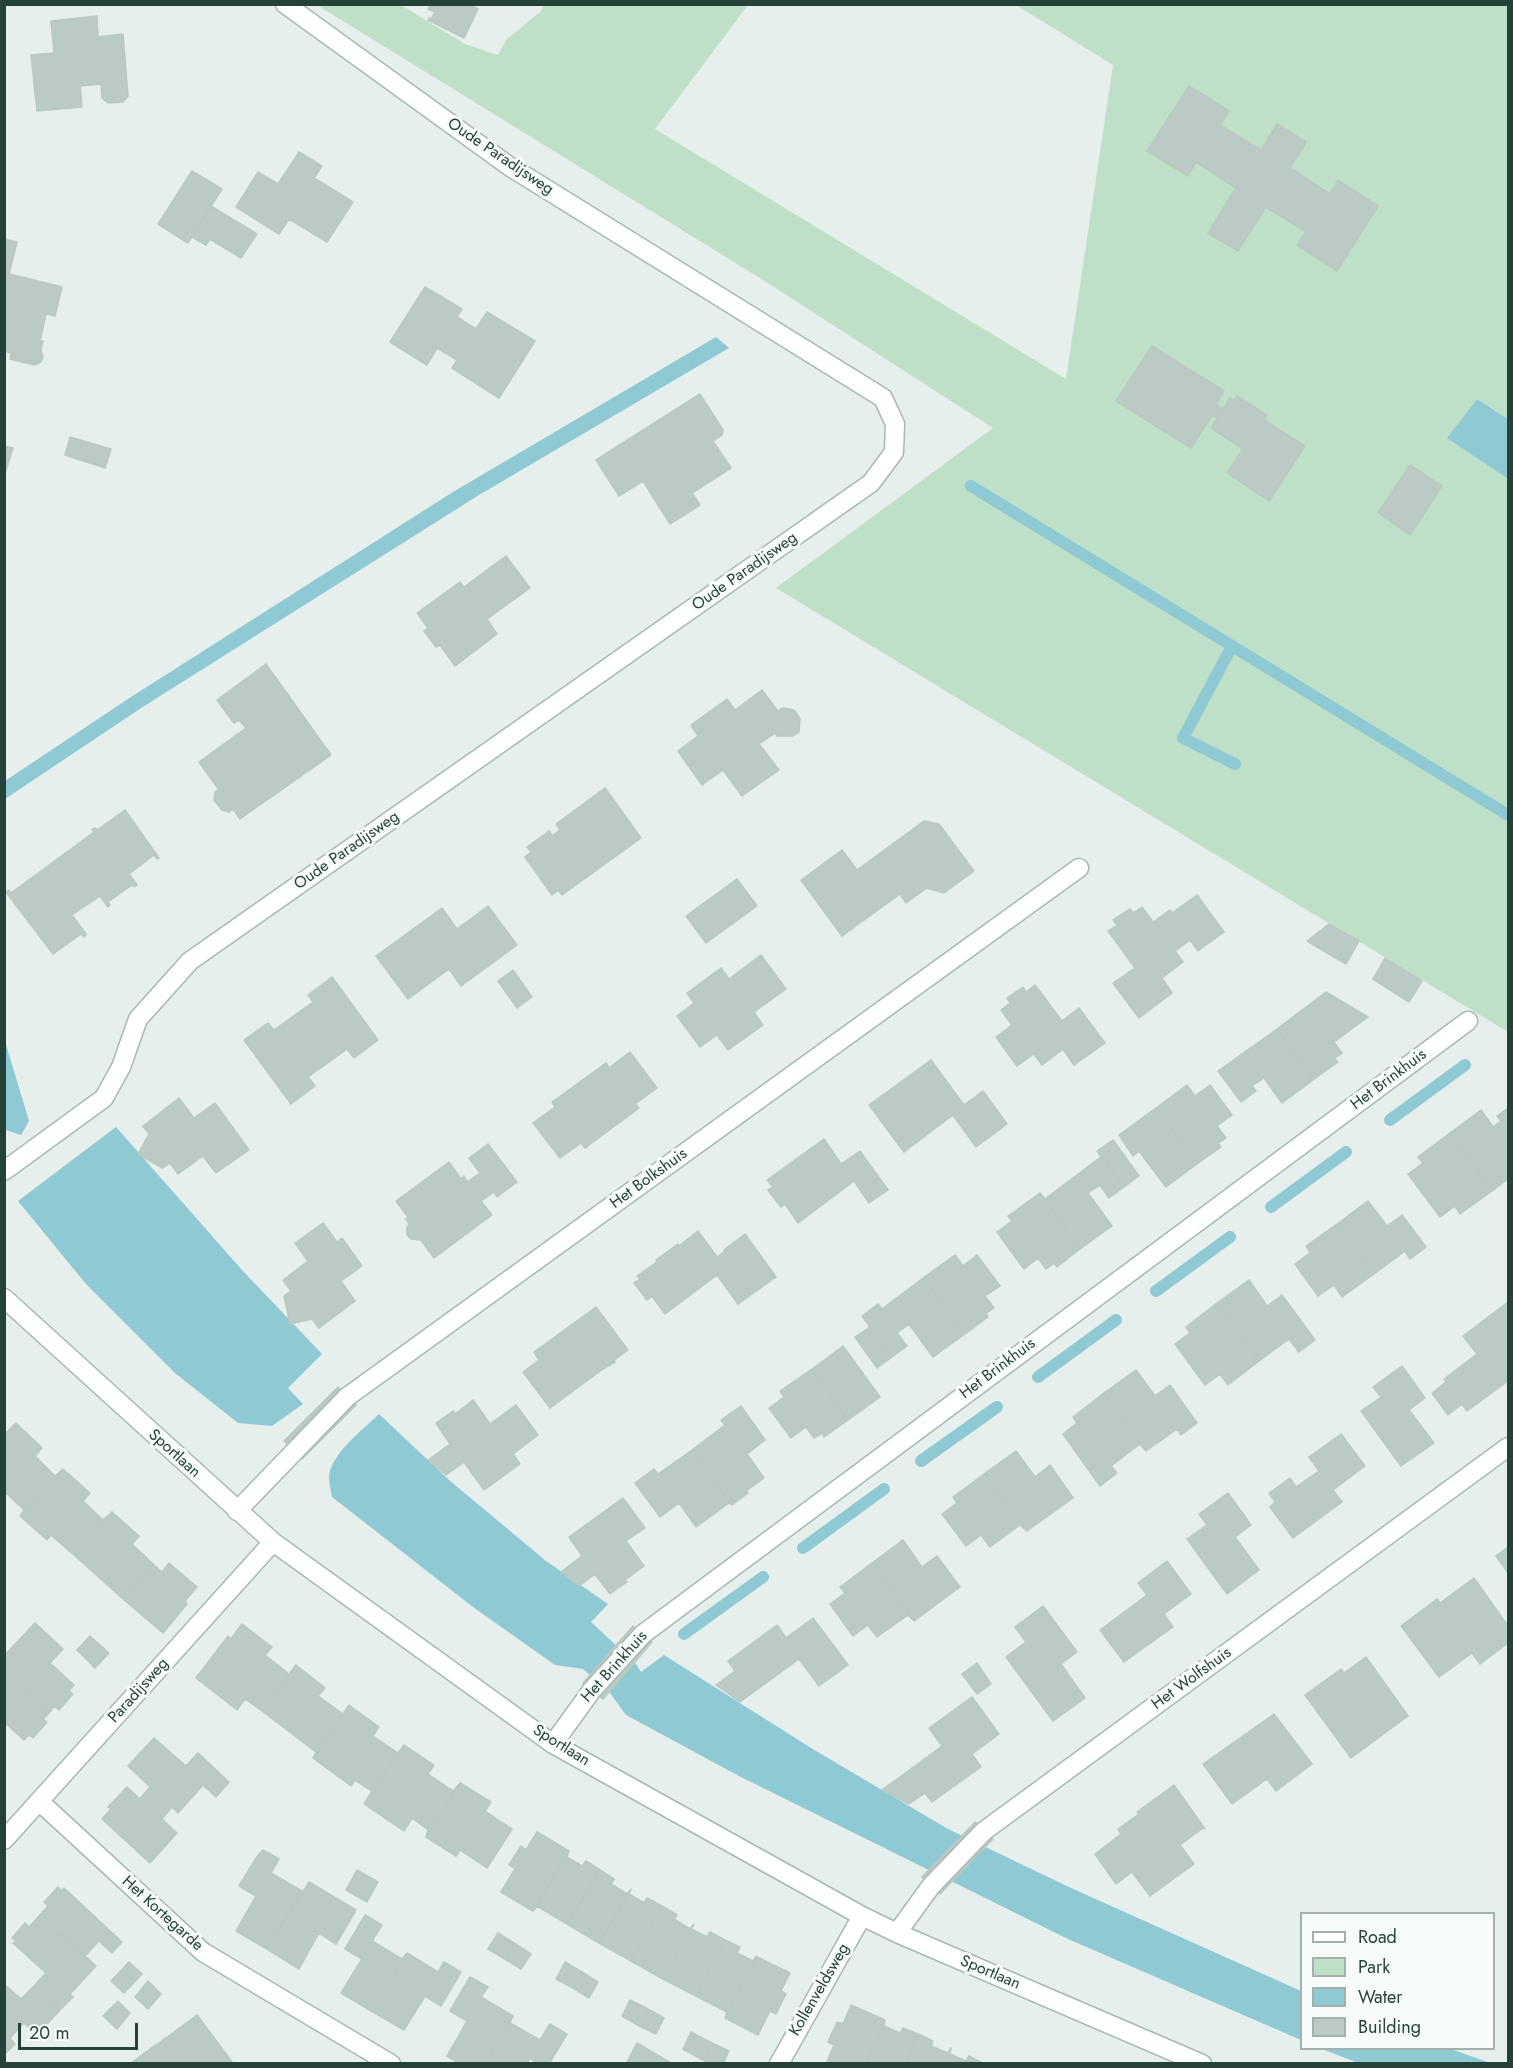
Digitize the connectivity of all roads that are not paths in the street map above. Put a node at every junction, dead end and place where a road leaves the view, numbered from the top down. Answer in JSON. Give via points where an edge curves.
{"nodes":[{"id":1,"x":285,"y":4,"type":"edge"},
{"id":2,"x":1080,"y":868,"type":"dead end"},
{"id":3,"x":1468,"y":1021,"type":"dead end"},
{"id":4,"x":4,"y":1171,"type":"edge"},
{"id":5,"x":4,"y":1298,"type":"edge"},
{"id":6,"x":1509,"y":1447,"type":"edge"},
{"id":7,"x":237,"y":1510,"type":"junction"},
{"id":8,"x":273,"y":1542,"type":"junction"},
{"id":9,"x":553,"y":1744,"type":"junction"},
{"id":10,"x":40,"y":1802,"type":"junction"},
{"id":11,"x":4,"y":1840,"type":"edge"},
{"id":12,"x":862,"y":1916,"type":"junction"},
{"id":13,"x":897,"y":1933,"type":"junction"},
{"id":14,"x":391,"y":2064,"type":"edge"},
{"id":15,"x":778,"y":2064,"type":"edge"},
{"id":16,"x":1202,"y":2064,"type":"edge"}],
"edges":[{"from":1,"to":4,"type":"street","name":"Oude Paradijsweg","via":[[509,166],[883,398],[895,424],[894,452],[871,483],[190,961],[138,1019],[121,1067],[104,1098]]},
{"from":2,"to":7,"type":"street","name":"Het Bolkshuis","via":[[348,1397]]},
{"from":3,"to":9,"type":"street","name":"Het Brinkhuis","via":[[643,1634],[592,1690]]},
{"from":5,"to":7,"type":"street","name":"Sportlaan"},
{"from":6,"to":13,"type":"street","name":"Het Wolfshuis","via":[[984,1831],[931,1886]]},
{"from":7,"to":8,"type":"street","name":"Sportlaan"},
{"from":8,"to":9,"type":"street","name":"Sportlaan"},
{"from":8,"to":10,"type":"street","name":"Paradijsweg"},
{"from":9,"to":12,"type":"street","name":"Sportlaan"},
{"from":10,"to":11,"type":"street","name":"Paradijsweg"},
{"from":10,"to":14,"type":"street","name":"Het Kortegarde","via":[[203,1952]]},
{"from":12,"to":13,"type":"street","name":"Sportlaan"},
{"from":12,"to":15,"type":"street","name":"Kollenveldsweg"},
{"from":13,"to":16,"type":"street","name":"Sportlaan"}]}
